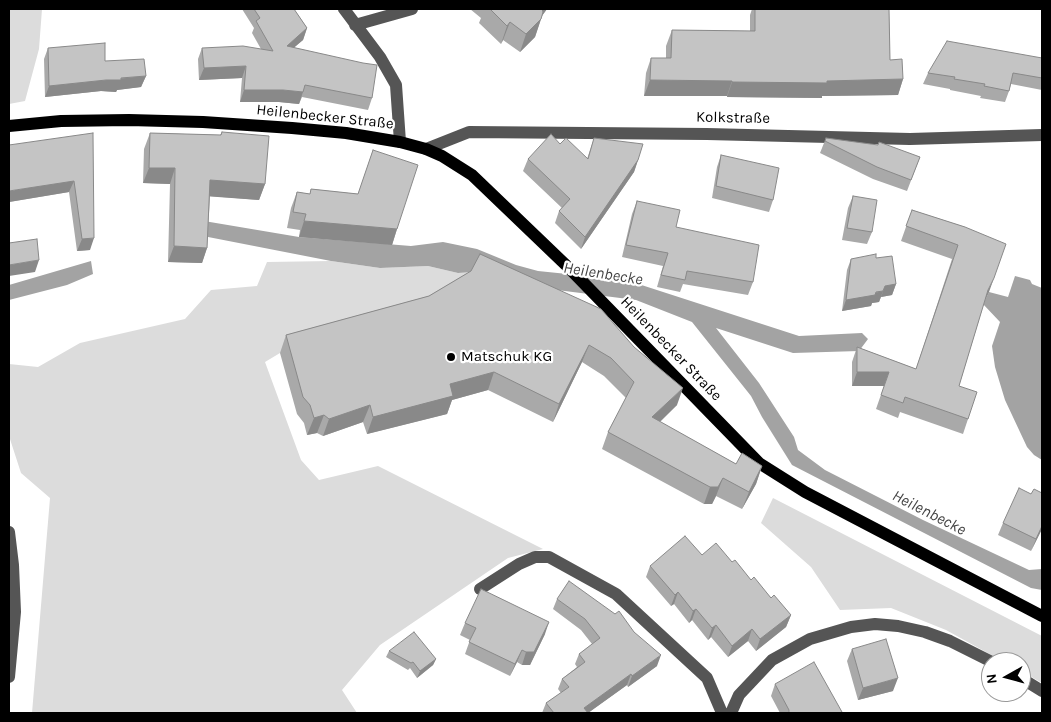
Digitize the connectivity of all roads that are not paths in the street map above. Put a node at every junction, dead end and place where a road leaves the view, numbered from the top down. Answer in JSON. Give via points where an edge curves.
{"nodes":[{"id":1,"x":344,"y":9,"type":"edge"},
{"id":2,"x":412,"y":9,"type":"edge"},
{"id":3,"x":356,"y":25,"type":"junction"},
{"id":4,"x":9,"y":126,"type":"edge"},
{"id":5,"x":1042,"y":135,"type":"edge"},
{"id":6,"x":400,"y":142,"type":"junction"},
{"id":7,"x":426,"y":149,"type":"junction"},
{"id":8,"x":9,"y":532,"type":"edge"},
{"id":9,"x":480,"y":588,"type":"edge"},
{"id":10,"x":1042,"y":616,"type":"edge"},
{"id":11,"x":981,"y":656,"type":"edge"},
{"id":12,"x":9,"y":677,"type":"edge"},
{"id":13,"x":1031,"y":684,"type":"edge"},
{"id":14,"x":1042,"y":691,"type":"edge"},
{"id":15,"x":722,"y":713,"type":"edge"},
{"id":16,"x":731,"y":713,"type":"edge"}],
"edges":[{"from":1,"to":3,"type":"street"},
{"from":2,"to":3,"type":"street"},
{"from":3,"to":6,"type":"street","via":[[380,56],[396,85]]},
{"from":4,"to":6,"type":"main road","name":"Heilenbecker Straße","via":[[61,121],[203,122],[292,128]]},
{"from":5,"to":7,"type":"street","name":"Kolkstraße","via":[[910,139],[469,132]]},
{"from":6,"to":7,"type":"main road","name":"Heilenbecker Straße"},
{"from":7,"to":10,"type":"main road","name":"Heilenbecker Straße","via":[[472,175],[570,269],[759,463],[805,492]]},
{"from":8,"to":12,"type":"street","via":[[15,612]]},
{"from":9,"to":15,"type":"street","via":[[519,564],[535,557],[549,557],[616,594],[707,678]]},
{"from":11,"to":16,"type":"street","via":[[925,632],[875,624],[850,627],[810,638],[772,660],[739,695]]},
{"from":13,"to":14,"type":"street"}]}
